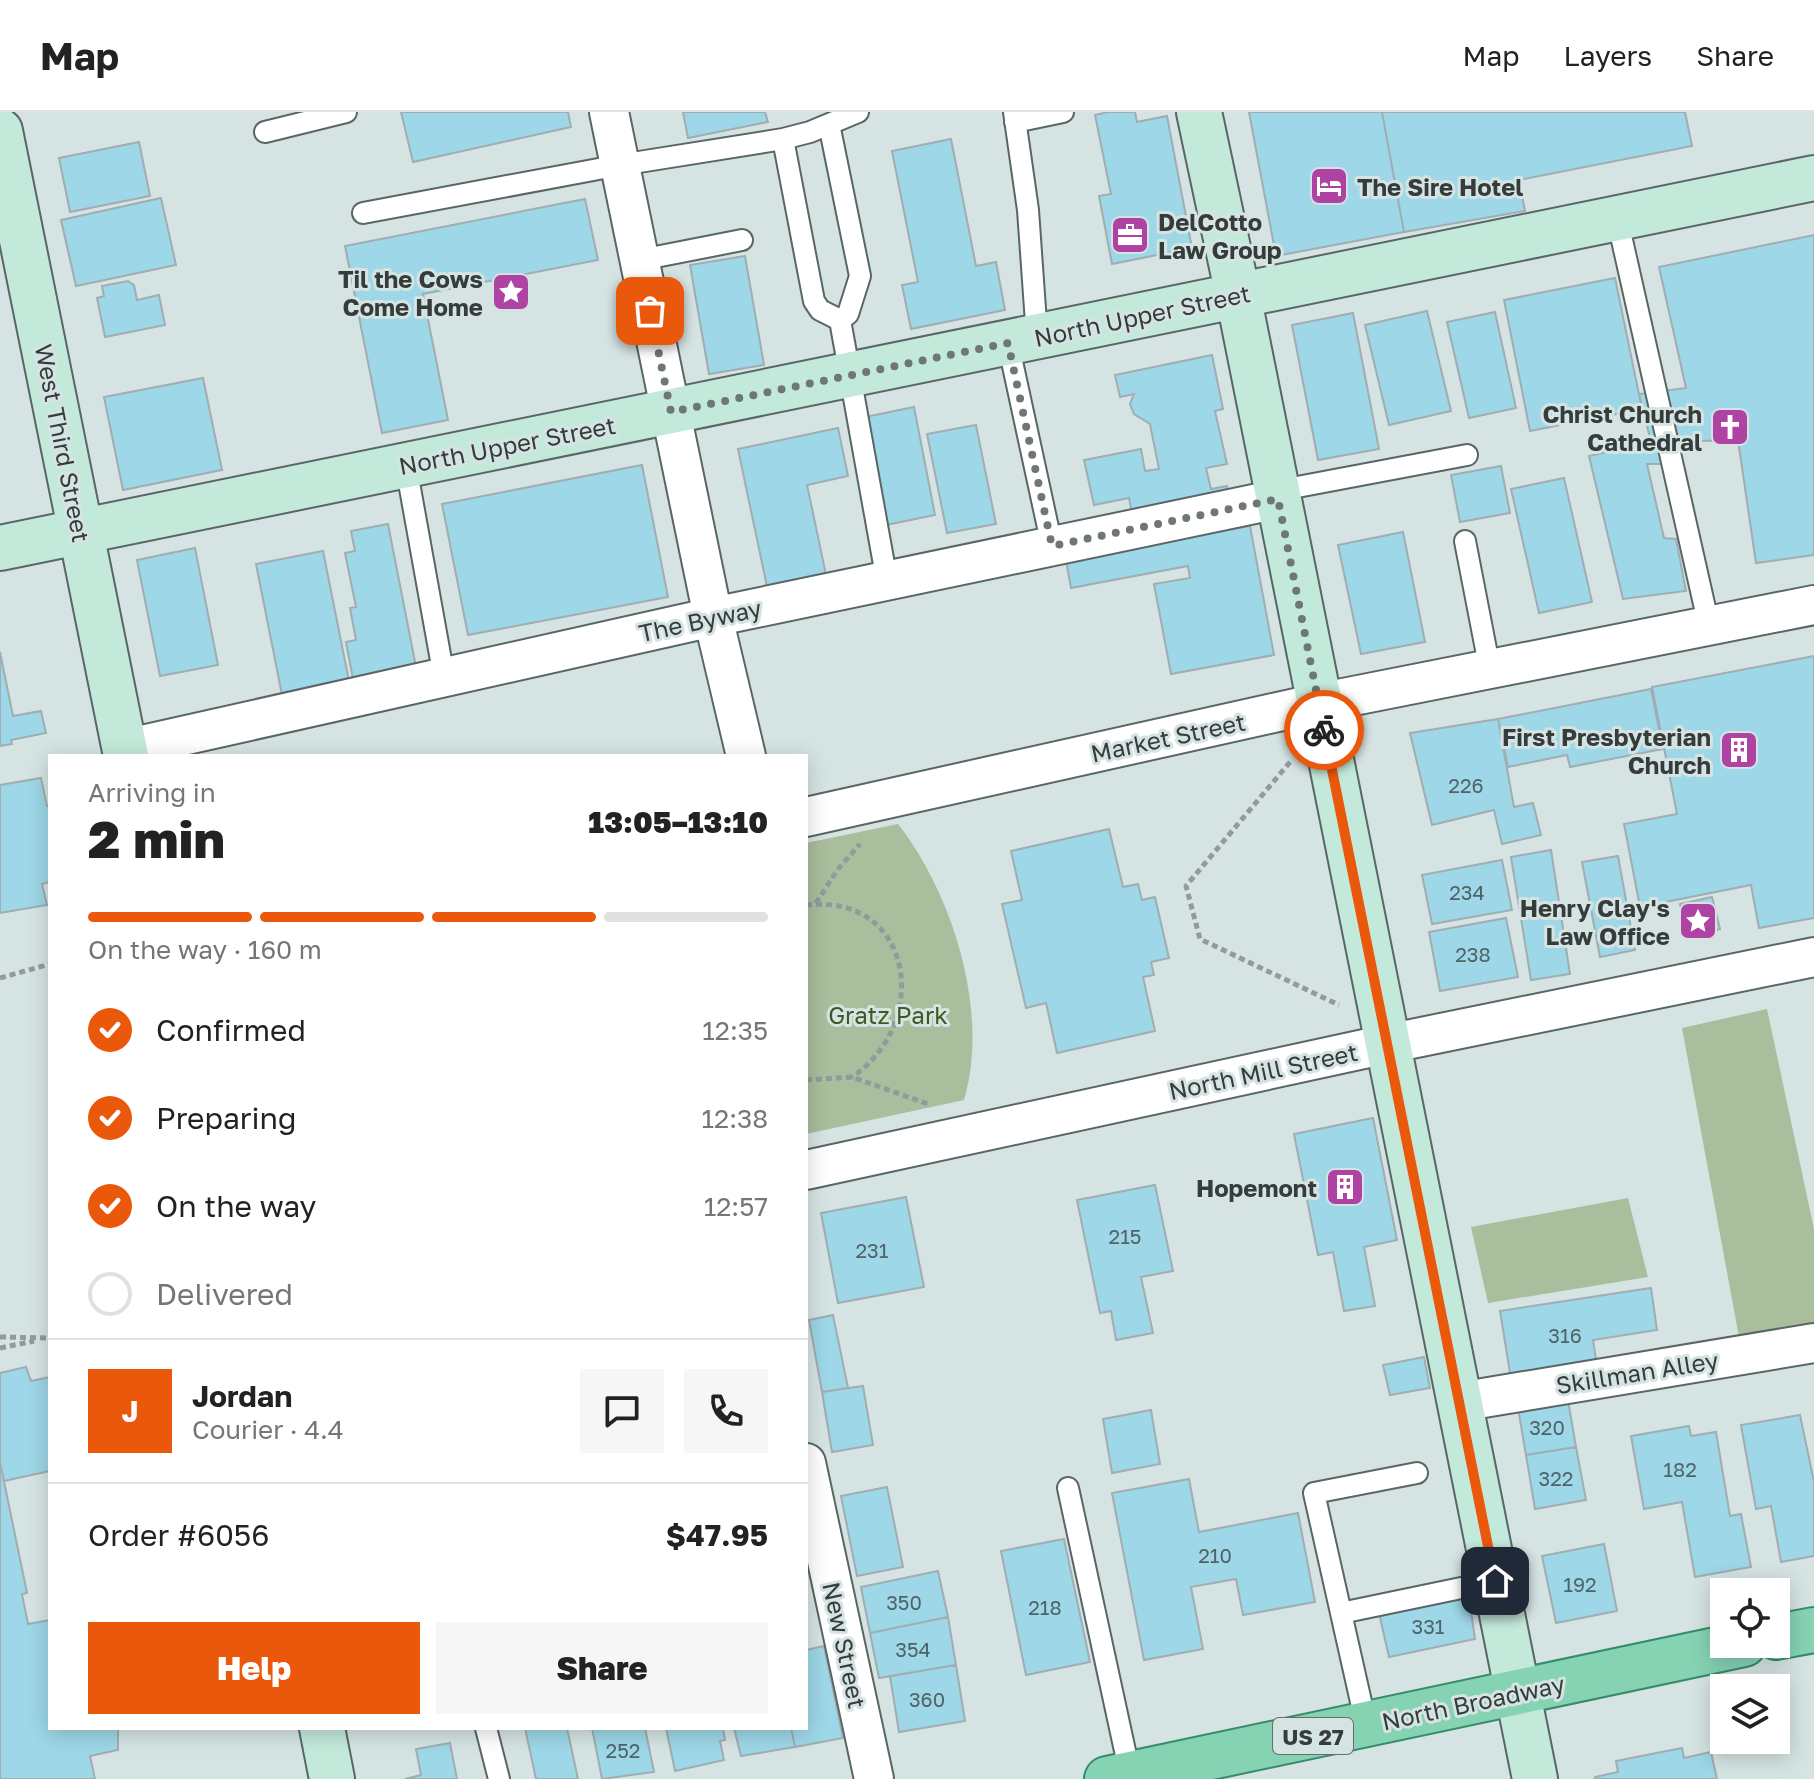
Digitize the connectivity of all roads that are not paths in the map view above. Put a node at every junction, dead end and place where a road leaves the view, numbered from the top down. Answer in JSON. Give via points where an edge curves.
{"nodes":[{"id":1,"x":346,"y":112,"type":"edge"},
{"id":2,"x":609,"y":112,"type":"edge"},
{"id":3,"x":858,"y":112,"type":"edge"},
{"id":4,"x":1063,"y":112,"type":"edge"},
{"id":5,"x":1199,"y":112,"type":"edge"},
{"id":6,"x":1014,"y":117,"type":"edge"},
{"id":7,"x":829,"y":124,"type":"junction"},
{"id":8,"x":0,"y":131,"type":"edge"},
{"id":9,"x":265,"y":132,"type":"dead end"},
{"id":10,"x":783,"y":139,"type":"junction"},
{"id":11,"x":620,"y":165,"type":"junction"},
{"id":12,"x":1814,"y":178,"type":"edge"},
{"id":13,"x":363,"y":213,"type":"dead end"},
{"id":14,"x":1617,"y":218,"type":"junction"},
{"id":15,"x":742,"y":240,"type":"dead end"},
{"id":16,"x":640,"y":260,"type":"junction"},
{"id":17,"x":1238,"y":295,"type":"junction"},
{"id":18,"x":840,"y":320,"type":"junction"},
{"id":19,"x":1022,"y":340,"type":"junction"},
{"id":20,"x":850,"y":375,"type":"junction"},
{"id":21,"x":671,"y":412,"type":"junction"},
{"id":22,"x":1467,"y":455,"type":"dead end"},
{"id":23,"x":406,"y":466,"type":"junction"},
{"id":24,"x":1277,"y":495,"type":"junction"},
{"id":25,"x":81,"y":532,"type":"junction"},
{"id":26,"x":1465,"y":541,"type":"dead end"},
{"id":27,"x":1052,"y":546,"type":"junction"},
{"id":28,"x":0,"y":548,"type":"edge"},
{"id":29,"x":887,"y":581,"type":"junction"},
{"id":30,"x":1814,"y":605,"type":"edge"},
{"id":31,"x":713,"y":617,"type":"junction"},
{"id":32,"x":1709,"y":626,"type":"junction"},
{"id":33,"x":1490,"y":670,"type":"junction"},
{"id":34,"x":444,"y":677,"type":"junction"},
{"id":35,"x":1318,"y":703,"type":"junction"},
{"id":36,"x":125,"y":752,"type":"edge"},
{"id":37,"x":746,"y":754,"type":"edge"},
{"id":38,"x":808,"y":817,"type":"edge"},
{"id":39,"x":1814,"y":957,"type":"edge"},
{"id":40,"x":1387,"y":1044,"type":"junction"},
{"id":41,"x":808,"y":1170,"type":"edge"},
{"id":42,"x":1814,"y":1343,"type":"edge"},
{"id":43,"x":1459,"y":1402,"type":"junction"},
{"id":44,"x":1417,"y":1473,"type":"dead end"},
{"id":45,"x":808,"y":1482,"type":"edge"},
{"id":46,"x":1068,"y":1488,"type":"dead end"},
{"id":47,"x":1495,"y":1581,"type":"junction"},
{"id":48,"x":1341,"y":1613,"type":"junction"},
{"id":49,"x":1814,"y":1630,"type":"edge"},
{"id":50,"x":1790,"y":1634,"type":"edge"},
{"id":51,"x":1710,"y":1651,"type":"edge"},
{"id":52,"x":1518,"y":1693,"type":"junction"},
{"id":53,"x":1366,"y":1724,"type":"junction"},
{"id":54,"x":322,"y":1730,"type":"edge"},
{"id":55,"x":487,"y":1730,"type":"edge"},
{"id":56,"x":1118,"y":1777,"type":"edge"},
{"id":57,"x":332,"y":1779,"type":"edge"},
{"id":58,"x":499,"y":1779,"type":"edge"},
{"id":59,"x":874,"y":1779,"type":"edge"},
{"id":60,"x":1535,"y":1779,"type":"edge"}],
"edges":[{"from":1,"to":9,"type":"lane"},
{"from":2,"to":11,"type":"street"},
{"from":3,"to":7,"type":"lane"},
{"from":4,"to":6,"type":"lane"},
{"from":5,"to":17,"type":"main road"},
{"from":6,"to":19,"type":"lane","via":[[1028,210]]},
{"from":7,"to":10,"type":"lane"},
{"from":7,"to":18,"type":"lane","via":[[860,276],[848,314]]},
{"from":8,"to":25,"type":"main road","name":"West Third Street"},
{"from":10,"to":11,"type":"lane"},
{"from":10,"to":18,"type":"lane","via":[[814,301]]},
{"from":11,"to":13,"type":"lane"},
{"from":11,"to":16,"type":"street"},
{"from":12,"to":14,"type":"main road","name":"North Upper Street"},
{"from":14,"to":17,"type":"main road","name":"North Upper Street"},
{"from":14,"to":32,"type":"lane"},
{"from":15,"to":16,"type":"lane"},
{"from":16,"to":21,"type":"street"},
{"from":17,"to":19,"type":"main road","name":"North Upper Street"},
{"from":17,"to":24,"type":"main road"},
{"from":18,"to":20,"type":"lane"},
{"from":19,"to":20,"type":"main road","name":"North Upper Street"},
{"from":19,"to":27,"type":"lane"},
{"from":20,"to":21,"type":"main road","name":"North Upper Street"},
{"from":20,"to":29,"type":"lane"},
{"from":21,"to":23,"type":"main road","name":"North Upper Street"},
{"from":21,"to":31,"type":"street"},
{"from":22,"to":24,"type":"lane"},
{"from":23,"to":25,"type":"main road","name":"North Upper Street"},
{"from":23,"to":34,"type":"lane"},
{"from":24,"to":27,"type":"street","name":"The Byway"},
{"from":24,"to":35,"type":"main road"},
{"from":25,"to":28,"type":"main road","name":"North Upper Street"},
{"from":25,"to":36,"type":"main road","name":"West Third Street"},
{"from":26,"to":33,"type":"lane"},
{"from":27,"to":29,"type":"street","name":"The Byway"},
{"from":29,"to":31,"type":"street","name":"The Byway"},
{"from":30,"to":32,"type":"street","name":"Market Street"},
{"from":31,"to":34,"type":"street","name":"The Byway"},
{"from":31,"to":37,"type":"street"},
{"from":32,"to":33,"type":"street","name":"Market Street"},
{"from":33,"to":35,"type":"street","name":"Market Street"},
{"from":34,"to":36,"type":"street","name":"The Byway"},
{"from":35,"to":38,"type":"street","name":"Market Street"},
{"from":35,"to":40,"type":"main road"},
{"from":39,"to":40,"type":"street","name":"North Mill Street"},
{"from":40,"to":41,"type":"street","name":"North Mill Street"},
{"from":40,"to":43,"type":"main road"},
{"from":42,"to":43,"type":"street","name":"Skillman Alley"},
{"from":43,"to":47,"type":"main road"},
{"from":44,"to":48,"type":"lane","via":[[1314,1493]]},
{"from":45,"to":59,"type":"street","name":"New Street"},
{"from":46,"to":56,"type":"lane"},
{"from":47,"to":48,"type":"lane"},
{"from":47,"to":52,"type":"main road"},
{"from":48,"to":53,"type":"lane"},
{"from":49,"to":50,"type":"main road"},
{"from":51,"to":52,"type":"main road","name":"North Broadway","number":"US 27"},
{"from":52,"to":53,"type":"main road","name":"North Broadway","number":"US 27"},
{"from":52,"to":60,"type":"main road"},
{"from":53,"to":56,"type":"main road","name":"North Broadway","number":"US 27"},
{"from":54,"to":57,"type":"main road"},
{"from":55,"to":58,"type":"lane"}]}
